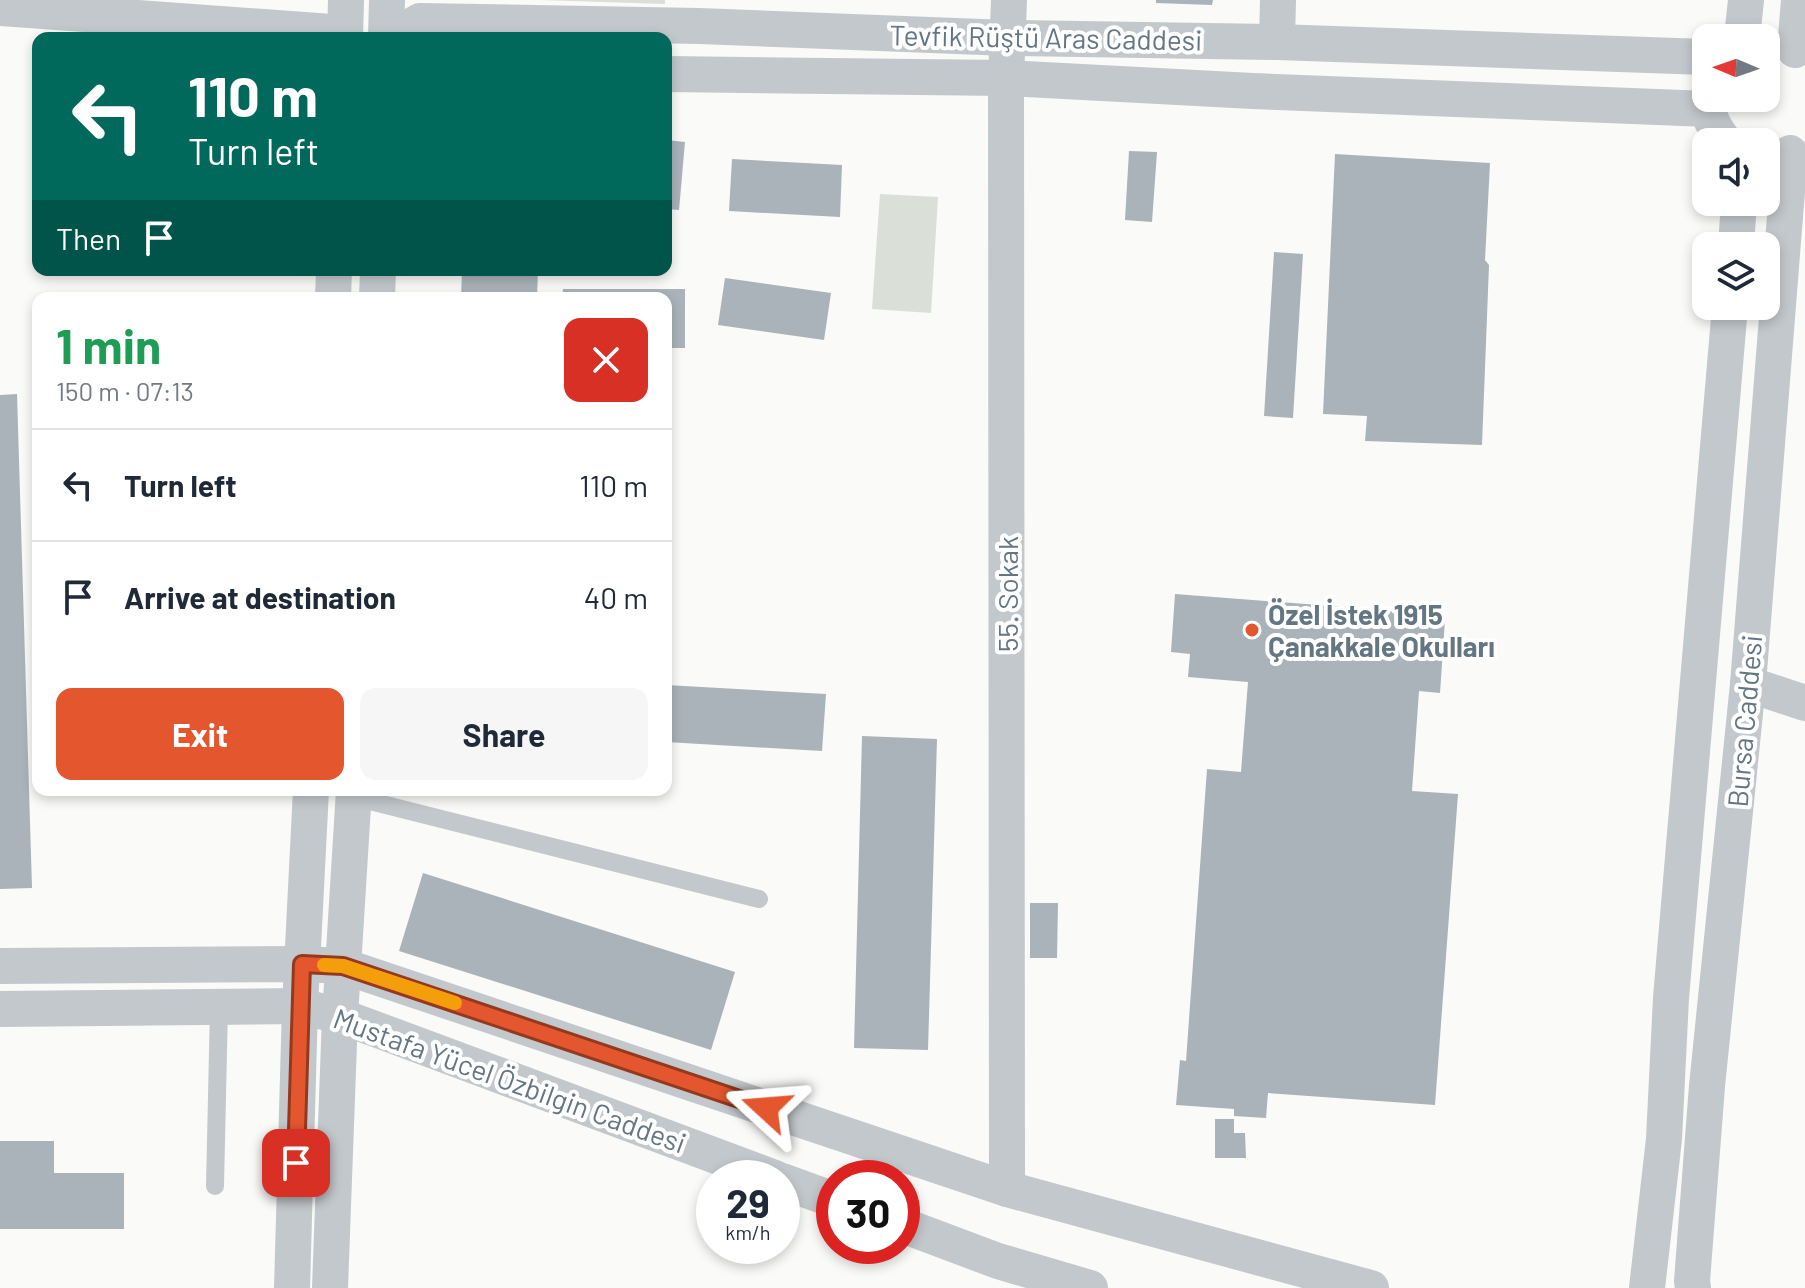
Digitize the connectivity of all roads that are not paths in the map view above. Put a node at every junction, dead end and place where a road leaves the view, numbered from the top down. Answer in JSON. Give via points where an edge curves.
{"nodes":[{"id":1,"x":387,"y":0,"type":"edge"},
{"id":2,"x":1009,"y":0,"type":"edge"},
{"id":3,"x":1278,"y":0,"type":"edge"},
{"id":4,"x":1746,"y":0,"type":"edge"},
{"id":5,"x":1799,"y":0,"type":"edge"},
{"id":6,"x":0,"y":8,"type":"edge"},
{"id":7,"x":699,"y":13,"type":"edge"},
{"id":8,"x":345,"y":24,"type":"edge"},
{"id":9,"x":1743,"y":24,"type":"edge"},
{"id":10,"x":388,"y":32,"type":"edge"},
{"id":11,"x":399,"y":32,"type":"edge"},
{"id":12,"x":1008,"y":38,"type":"junction"},
{"id":13,"x":1277,"y":42,"type":"junction"},
{"id":14,"x":1789,"y":50,"type":"edge"},
{"id":15,"x":1692,"y":57,"type":"edge"},
{"id":16,"x":672,"y":74,"type":"edge"},
{"id":17,"x":1006,"y":78,"type":"junction"},
{"id":18,"x":1692,"y":104,"type":"edge"},
{"id":19,"x":1787,"y":152,"type":"edge"},
{"id":20,"x":1729,"y":320,"type":"edge"},
{"id":21,"x":1748,"y":684,"type":"junction"},
{"id":22,"x":1805,"y":703,"type":"edge"},
{"id":23,"x":311,"y":796,"type":"edge"},
{"id":24,"x":354,"y":796,"type":"edge"},
{"id":25,"x":362,"y":796,"type":"edge"},
{"id":26,"x":759,"y":899,"type":"dead end"},
{"id":27,"x":302,"y":964,"type":"junction"},
{"id":28,"x":0,"y":966,"type":"edge"},
{"id":29,"x":343,"y":966,"type":"junction"},
{"id":30,"x":300,"y":1006,"type":"junction"},
{"id":31,"x":219,"y":1007,"type":"junction"},
{"id":32,"x":0,"y":1009,"type":"edge"},
{"id":33,"x":340,"y":1016,"type":"junction"},
{"id":34,"x":727,"y":1160,"type":"edge"},
{"id":35,"x":215,"y":1186,"type":"dead end"},
{"id":36,"x":1007,"y":1189,"type":"junction"},
{"id":37,"x":920,"y":1234,"type":"edge"},
{"id":38,"x":998,"y":1275,"type":"edge"},
{"id":39,"x":292,"y":1288,"type":"edge"},
{"id":40,"x":330,"y":1288,"type":"edge"},
{"id":41,"x":1090,"y":1288,"type":"edge"},
{"id":42,"x":1371,"y":1288,"type":"edge"},
{"id":43,"x":1647,"y":1288,"type":"edge"},
{"id":44,"x":1693,"y":1288,"type":"edge"}],
"edges":[{"from":1,"to":10,"type":"street"},
{"from":2,"to":12,"type":"street","name":"55. Sokak"},
{"from":3,"to":13,"type":"street"},
{"from":4,"to":9,"type":"street"},
{"from":5,"to":14,"type":"street"},
{"from":6,"to":8,"type":"street"},
{"from":7,"to":11,"type":"street","name":"Tevfik Rüştü Aras Caddesi","via":[[420,21]]},
{"from":7,"to":12,"type":"street","name":"Tevfik Rüştü Aras Caddesi"},
{"from":12,"to":13,"type":"street","name":"Tevfik Rüştü Aras Caddesi"},
{"from":12,"to":17,"type":"street","name":"55. Sokak"},
{"from":13,"to":15,"type":"street","name":"Tevfik Rüştü Aras Caddesi"},
{"from":16,"to":17,"type":"street","name":"Tevfik Rüştü Aras Caddesi"},
{"from":17,"to":18,"type":"street","name":"Tevfik Rüştü Aras Caddesi"},
{"from":17,"to":36,"type":"street","name":"55. Sokak"},
{"from":19,"to":21,"type":"street","name":"Bursa Caddesi"},
{"from":20,"to":43,"type":"street","name":"Bursa Caddesi","via":[[1671,998],[1664,1139]]},
{"from":21,"to":22,"type":"street"},
{"from":21,"to":44,"type":"street","name":"Bursa Caddesi","via":[[1707,1086]]},
{"from":23,"to":27,"type":"street"},
{"from":24,"to":29,"type":"street"},
{"from":25,"to":26,"type":"lane"},
{"from":27,"to":28,"type":"street","name":"Mustafa Yücel Özbilgin Caddesi"},
{"from":27,"to":29,"type":"street","name":"Mustafa Yücel Özbilgin Caddesi"},
{"from":27,"to":30,"type":"street"},
{"from":29,"to":33,"type":"street"},
{"from":29,"to":36,"type":"street","name":"Mustafa Yücel Özbilgin Caddesi"},
{"from":30,"to":31,"type":"street","name":"Mustafa Yücel Özbilgin Caddesi"},
{"from":30,"to":33,"type":"street","name":"Mustafa Yücel Özbilgin Caddesi"},
{"from":30,"to":39,"type":"street"},
{"from":31,"to":32,"type":"street","name":"Mustafa Yücel Özbilgin Caddesi"},
{"from":31,"to":35,"type":"lane"},
{"from":33,"to":34,"type":"street","name":"Mustafa Yücel Özbilgin Caddesi"},
{"from":33,"to":40,"type":"street"},
{"from":36,"to":42,"type":"street","name":"Mustafa Yücel Özbilgin Caddesi"},
{"from":37,"to":38,"type":"street"},
{"from":38,"to":41,"type":"street"}]}
